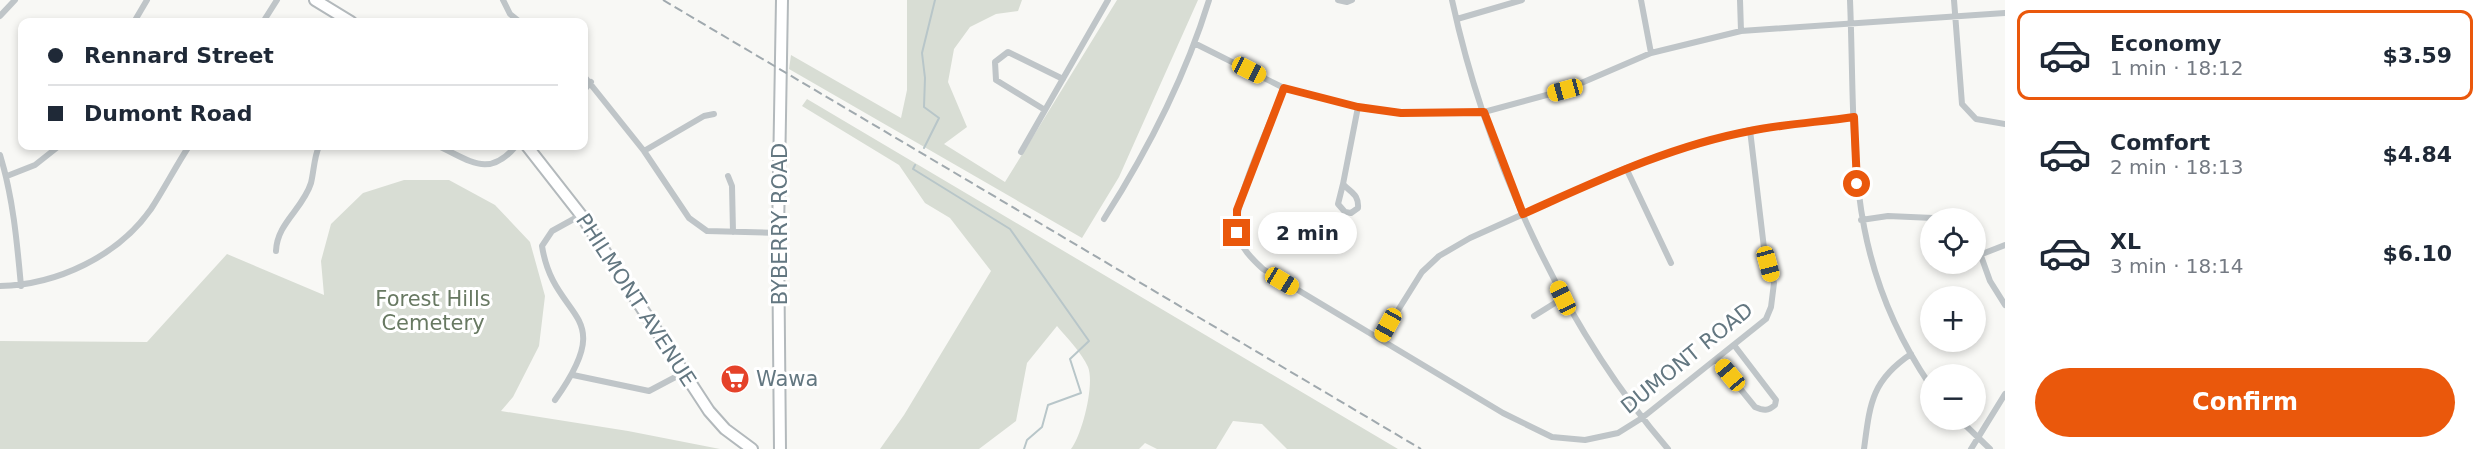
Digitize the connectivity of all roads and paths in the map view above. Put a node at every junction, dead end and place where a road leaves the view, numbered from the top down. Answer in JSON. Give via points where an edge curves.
{"nodes":[{"id":1,"x":15,"y":0,"type":"edge"},
{"id":2,"x":147,"y":0,"type":"edge"},
{"id":3,"x":277,"y":0,"type":"edge"},
{"id":4,"x":315,"y":0,"type":"edge"},
{"id":5,"x":503,"y":0,"type":"edge"},
{"id":6,"x":782,"y":0,"type":"edge"},
{"id":7,"x":1108,"y":0,"type":"edge"},
{"id":8,"x":1209,"y":0,"type":"edge"},
{"id":9,"x":1338,"y":0,"type":"edge"},
{"id":10,"x":1352,"y":0,"type":"edge"},
{"id":11,"x":1452,"y":0,"type":"edge"},
{"id":12,"x":1522,"y":0,"type":"edge"},
{"id":13,"x":1641,"y":0,"type":"edge"},
{"id":14,"x":1740,"y":0,"type":"edge"},
{"id":15,"x":1850,"y":0,"type":"edge"},
{"id":16,"x":1954,"y":0,"type":"edge"},
{"id":17,"x":2005,"y":13,"type":"edge"},
{"id":18,"x":0,"y":16,"type":"edge"},
{"id":19,"x":1954,"y":16,"type":"junction"},
{"id":20,"x":136,"y":18,"type":"edge"},
{"id":21,"x":266,"y":18,"type":"edge"},
{"id":22,"x":344,"y":18,"type":"edge"},
{"id":23,"x":515,"y":18,"type":"edge"},
{"id":24,"x":1456,"y":19,"type":"junction"},
{"id":25,"x":1851,"y":25,"type":"junction"},
{"id":26,"x":1741,"y":31,"type":"junction"},
{"id":27,"x":1196,"y":44,"type":"junction"},
{"id":28,"x":1651,"y":53,"type":"junction"},
{"id":29,"x":588,"y":79,"type":"edge"},
{"id":30,"x":1063,"y":79,"type":"junction"},
{"id":31,"x":591,"y":82,"type":"junction"},
{"id":32,"x":588,"y":85,"type":"edge"},
{"id":33,"x":1284,"y":88,"type":"junction"},
{"id":34,"x":1358,"y":107,"type":"junction"},
{"id":35,"x":1045,"y":110,"type":"junction"},
{"id":36,"x":1484,"y":112,"type":"junction"},
{"id":37,"x":714,"y":114,"type":"dead end"},
{"id":38,"x":1854,"y":117,"type":"junction"},
{"id":39,"x":2005,"y":124,"type":"edge"},
{"id":40,"x":1750,"y":130,"type":"junction"},
{"id":41,"x":54,"y":150,"type":"edge"},
{"id":42,"x":187,"y":150,"type":"edge"},
{"id":43,"x":317,"y":150,"type":"edge"},
{"id":44,"x":447,"y":150,"type":"edge"},
{"id":45,"x":511,"y":150,"type":"edge"},
{"id":46,"x":530,"y":150,"type":"edge"},
{"id":47,"x":644,"y":151,"type":"junction"},
{"id":48,"x":1021,"y":152,"type":"dead end"},
{"id":49,"x":0,"y":155,"type":"edge"},
{"id":50,"x":1626,"y":168,"type":"junction"},
{"id":51,"x":7,"y":176,"type":"junction"},
{"id":52,"x":728,"y":176,"type":"dead end"},
{"id":53,"x":1343,"y":184,"type":"junction"},
{"id":54,"x":1523,"y":214,"type":"junction"},
{"id":55,"x":581,"y":215,"type":"junction"},
{"id":56,"x":1920,"y":217,"type":"edge"},
{"id":57,"x":1104,"y":219,"type":"dead end"},
{"id":58,"x":1861,"y":220,"type":"junction"},
{"id":59,"x":733,"y":232,"type":"junction"},
{"id":60,"x":778,"y":233,"type":"junction"},
{"id":61,"x":2005,"y":245,"type":"edge"},
{"id":62,"x":276,"y":251,"type":"dead end"},
{"id":63,"x":1986,"y":252,"type":"edge"},
{"id":64,"x":1671,"y":263,"type":"dead end"},
{"id":65,"x":1986,"y":268,"type":"edge"},
{"id":66,"x":0,"y":286,"type":"edge"},
{"id":67,"x":21,"y":286,"type":"junction"},
{"id":68,"x":1563,"y":298,"type":"junction"},
{"id":69,"x":2005,"y":305,"type":"edge"},
{"id":70,"x":1534,"y":316,"type":"dead end"},
{"id":71,"x":1380,"y":339,"type":"junction"},
{"id":72,"x":1734,"y":345,"type":"junction"},
{"id":73,"x":1911,"y":354,"type":"junction"},
{"id":74,"x":1716,"y":359,"type":"junction"},
{"id":75,"x":1920,"y":369,"type":"edge"},
{"id":76,"x":683,"y":373,"type":"junction"},
{"id":77,"x":573,"y":375,"type":"junction"},
{"id":78,"x":2005,"y":394,"type":"edge"},
{"id":79,"x":555,"y":400,"type":"dead end"},
{"id":80,"x":1642,"y":418,"type":"junction"},
{"id":81,"x":1969,"y":430,"type":"edge"},
{"id":82,"x":1976,"y":437,"type":"junction"},
{"id":83,"x":752,"y":449,"type":"edge"},
{"id":84,"x":780,"y":449,"type":"edge"},
{"id":85,"x":1668,"y":449,"type":"edge"},
{"id":86,"x":1864,"y":449,"type":"edge"},
{"id":87,"x":1971,"y":449,"type":"edge"},
{"id":88,"x":1990,"y":449,"type":"edge"}],
"edges":[{"from":1,"to":18,"type":"street"},
{"from":2,"to":20,"type":"street"},
{"from":3,"to":21,"type":"street"},
{"from":4,"to":22,"type":"main road"},
{"from":5,"to":23,"type":"street"},
{"from":6,"to":60,"type":"main road","name":"BYBERRY ROAD"},
{"from":7,"to":30,"type":"street"},
{"from":8,"to":27,"type":"street"},
{"from":9,"to":10,"type":"street"},
{"from":11,"to":24,"type":"street"},
{"from":12,"to":24,"type":"street"},
{"from":13,"to":28,"type":"street"},
{"from":14,"to":26,"type":"street"},
{"from":15,"to":25,"type":"street"},
{"from":16,"to":19,"type":"street"},
{"from":17,"to":19,"type":"street"},
{"from":19,"to":25,"type":"street"},
{"from":19,"to":39,"type":"street","via":[[1962,104],[1976,119]]},
{"from":24,"to":36,"type":"street"},
{"from":25,"to":26,"type":"street"},
{"from":25,"to":38,"type":"street"},
{"from":26,"to":28,"type":"street"},
{"from":27,"to":33,"type":"street"},
{"from":27,"to":57,"type":"street","via":[[1140,162]]},
{"from":28,"to":36,"type":"street","via":[[1565,90]]},
{"from":29,"to":31,"type":"street"},
{"from":30,"to":35,"type":"street"},
{"from":30,"to":35,"type":"street","via":[[1008,52],[995,62],[996,80]]},
{"from":31,"to":32,"type":"street"},
{"from":31,"to":47,"type":"street"},
{"from":33,"to":34,"type":"street"},
{"from":33,"to":71,"type":"street","name":"DUMONT ROAD","via":[[1237,210],[1237,233],[1248,255],[1263,269]]},
{"from":34,"to":36,"type":"street","via":[[1401,113]]},
{"from":34,"to":53,"type":"street"},
{"from":35,"to":48,"type":"street"},
{"from":36,"to":54,"type":"street"},
{"from":37,"to":47,"type":"street"},
{"from":38,"to":40,"type":"street"},
{"from":38,"to":58,"type":"street"},
{"from":40,"to":50,"type":"street"},
{"from":40,"to":72,"type":"street","name":"DUMONT ROAD","via":[[1764,248],[1773,281],[1766,319]]},
{"from":41,"to":51,"type":"street","via":[[35,165]]},
{"from":42,"to":67,"type":"street","via":[[150,210],[117,243],[86,264]]},
{"from":43,"to":62,"type":"street","via":[[311,183],[279,232]]},
{"from":44,"to":45,"type":"street","via":[[484,166],[494,164]]},
{"from":46,"to":55,"type":"main road","name":"PHILMONT AVENUE"},
{"from":47,"to":59,"type":"street","via":[[689,218],[707,231]]},
{"from":49,"to":51,"type":"street"},
{"from":50,"to":54,"type":"street"},
{"from":50,"to":64,"type":"street"},
{"from":51,"to":67,"type":"street"},
{"from":52,"to":59,"type":"street","via":[[732,186]]},
{"from":53,"to":53,"type":"street","via":[[1338,204],[1351,213],[1359,208],[1359,202]]},
{"from":54,"to":68,"type":"street"},
{"from":54,"to":71,"type":"street","via":[[1439,256],[1422,272]]},
{"from":55,"to":76,"type":"main road","name":"PHILMONT AVENUE"},
{"from":55,"to":77,"type":"street","via":[[552,231],[542,246],[545,262],[585,331]]},
{"from":56,"to":58,"type":"street"},
{"from":58,"to":73,"type":"street","via":[[1883,300]]},
{"from":59,"to":60,"type":"street"},
{"from":60,"to":84,"type":"main road","name":"BYBERRY ROAD"},
{"from":61,"to":63,"type":"street"},
{"from":65,"to":69,"type":"street"},
{"from":66,"to":67,"type":"street"},
{"from":68,"to":70,"type":"street"},
{"from":68,"to":80,"type":"street","via":[[1607,372]]},
{"from":71,"to":80,"type":"street","name":"DUMONT ROAD","via":[[1503,413],[1552,437],[1585,440],[1606,436]]},
{"from":72,"to":74,"type":"street","name":"DUMONT ROAD"},
{"from":72,"to":74,"type":"street","via":[[1776,400],[1770,410],[1755,406]]},
{"from":73,"to":75,"type":"street"},
{"from":73,"to":86,"type":"street","via":[[1877,385]]},
{"from":74,"to":80,"type":"street","name":"DUMONT ROAD"},
{"from":76,"to":77,"type":"street","via":[[649,391]]},
{"from":76,"to":83,"type":"main road","name":"PHILMONT AVENUE","via":[[716,420]]},
{"from":77,"to":79,"type":"street"},
{"from":78,"to":82,"type":"street"},
{"from":80,"to":85,"type":"street"},
{"from":81,"to":82,"type":"street"},
{"from":82,"to":87,"type":"street"},
{"from":82,"to":88,"type":"street"}]}
